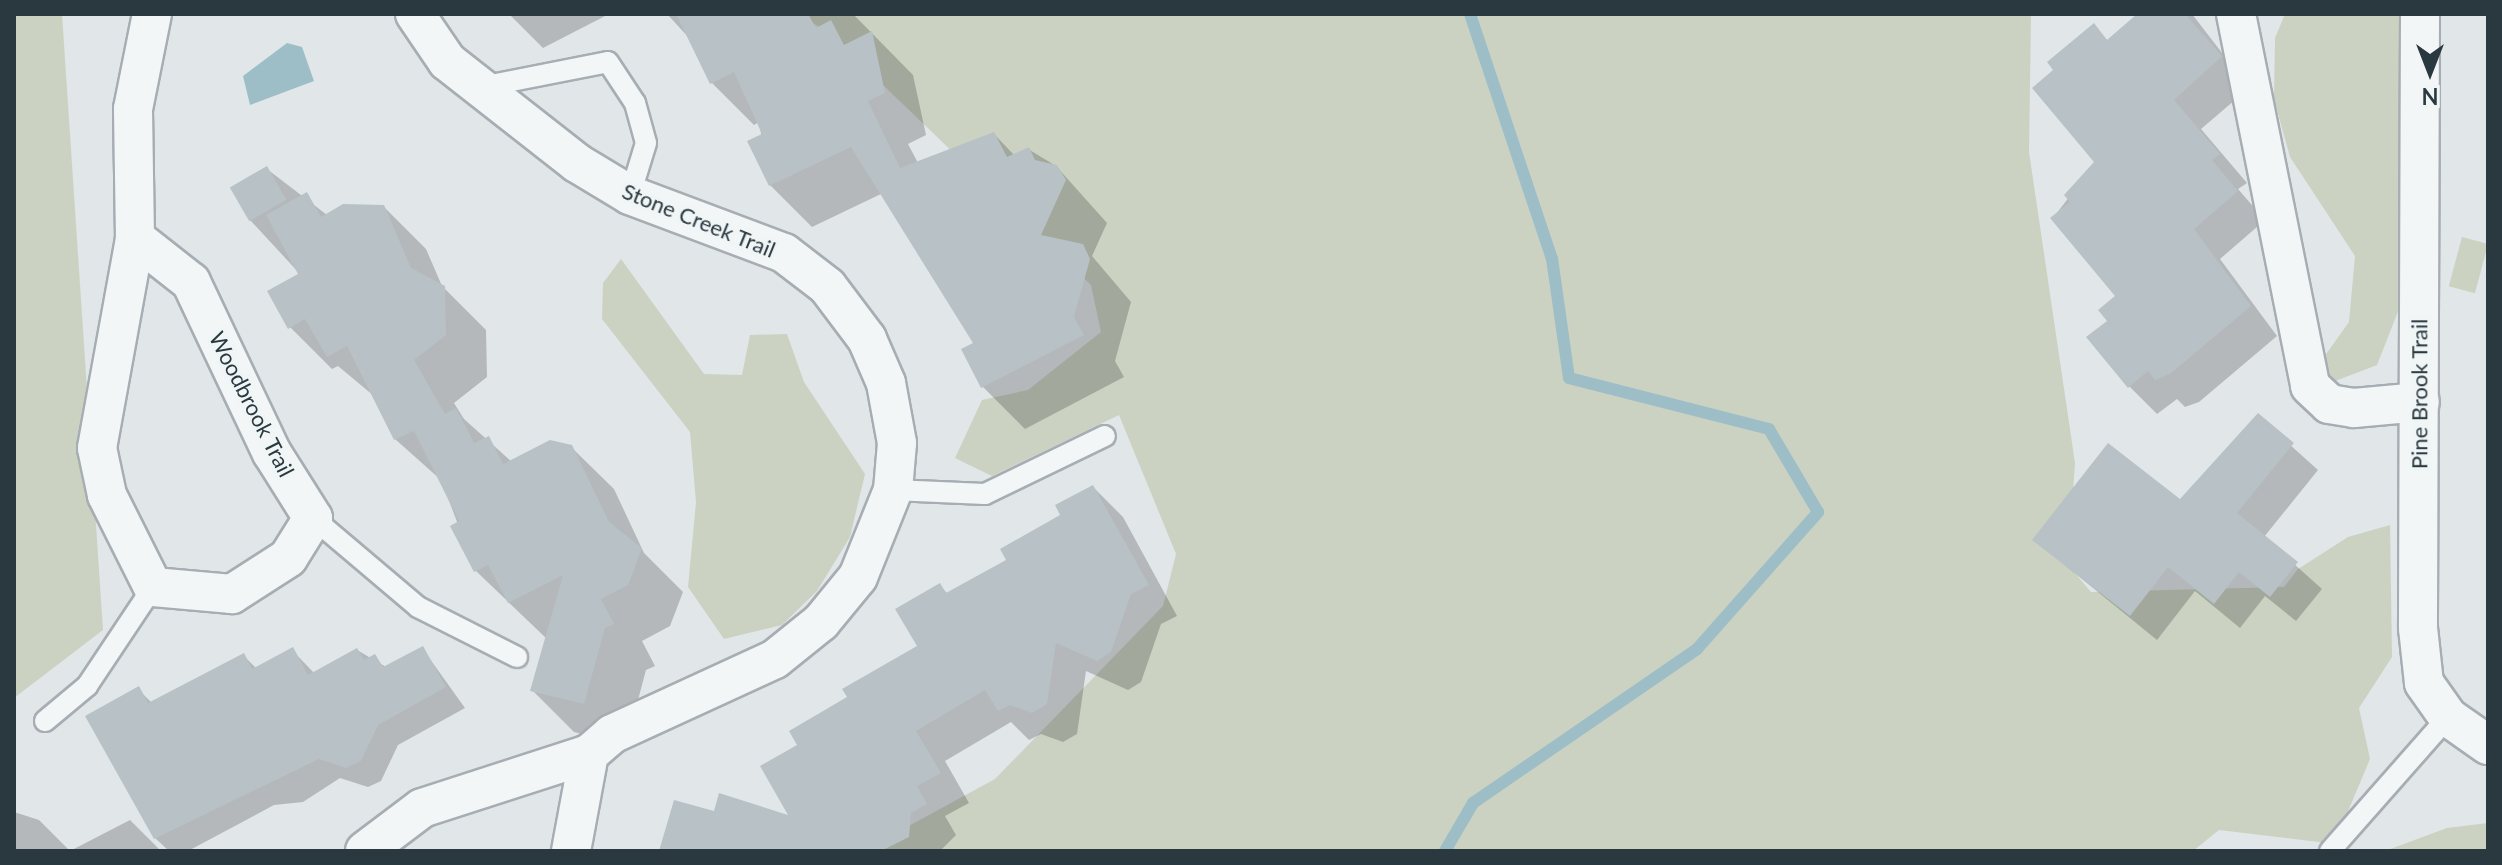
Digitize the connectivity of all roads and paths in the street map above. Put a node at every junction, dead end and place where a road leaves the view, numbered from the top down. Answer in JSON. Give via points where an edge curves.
{"nodes":[{"id":1,"x":152,"y":14,"type":"edge"},
{"id":2,"x":415,"y":14,"type":"edge"},
{"id":3,"x":2236,"y":14,"type":"edge"},
{"id":4,"x":2420,"y":14,"type":"edge"},
{"id":5,"x":481,"y":87,"type":"junction"},
{"id":6,"x":630,"y":195,"type":"junction"},
{"id":7,"x":135,"y":238,"type":"junction"},
{"id":8,"x":2420,"y":402,"type":"junction"},
{"id":9,"x":1105,"y":436,"type":"dead end"},
{"id":10,"x":893,"y":490,"type":"junction"},
{"id":11,"x":313,"y":518,"type":"junction"},
{"id":12,"x":153,"y":587,"type":"junction"},
{"id":13,"x":517,"y":657,"type":"dead end"},
{"id":14,"x":2448,"y":717,"type":"junction"},
{"id":15,"x":45,"y":721,"type":"dead end"},
{"id":16,"x":2488,"y":745,"type":"edge"},
{"id":17,"x":589,"y":754,"type":"junction"},
{"id":18,"x":365,"y":851,"type":"edge"},
{"id":19,"x":571,"y":851,"type":"edge"},
{"id":20,"x":2330,"y":851,"type":"edge"}],
"edges":[{"from":1,"to":7,"type":"street","via":[[133,109]]},
{"from":2,"to":5,"type":"street","name":"Stone Creek Trail","via":[[447,61]]},
{"from":3,"to":8,"type":"street","via":[[2310,386],[2329,404],[2354,408]]},
{"from":4,"to":8,"type":"street","name":"Pine Brook Trail"},
{"from":5,"to":6,"type":"street","name":"Stone Creek Trail"},
{"from":5,"to":6,"type":"lane","via":[[608,62],[635,103],[646,143]]},
{"from":6,"to":10,"type":"street","name":"Stone Creek Trail","via":[[784,253],[827,286],[863,332],[886,383],[897,443]]},
{"from":7,"to":11,"type":"street","name":"Woodbrook Trail","via":[[191,282],[272,453]]},
{"from":7,"to":12,"type":"street","via":[[97,448],[107,495]]},
{"from":8,"to":14,"type":"street","name":"Pine Brook Trail","via":[[2418,628],[2424,683]]},
{"from":9,"to":10,"type":"lane","via":[[985,494]]},
{"from":10,"to":17,"type":"street","name":"Stone Creek Trail","via":[[858,577],[821,622],[775,659],[612,734]]},
{"from":11,"to":12,"type":"street","via":[[288,558],[232,594]]},
{"from":11,"to":13,"type":"lane","via":[[418,607]]},
{"from":12,"to":15,"type":"lane","via":[[87,686]]},
{"from":14,"to":16,"type":"street","name":"Pine Brook Trail"},
{"from":14,"to":20,"type":"lane"},
{"from":17,"to":18,"type":"street","name":"Stone Creek Trail","via":[[422,808]]},
{"from":17,"to":19,"type":"street"}]}
